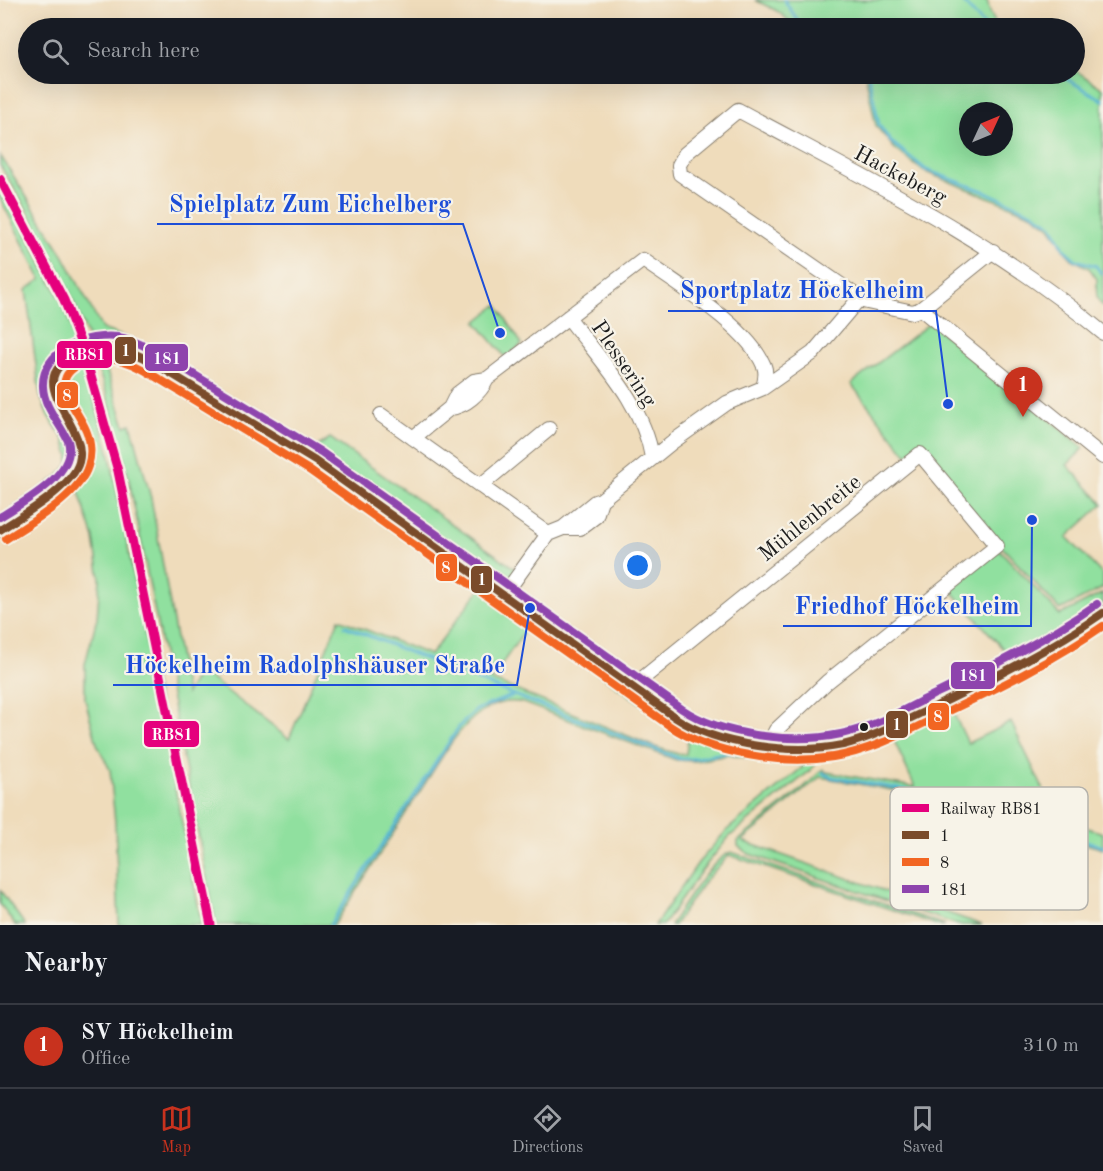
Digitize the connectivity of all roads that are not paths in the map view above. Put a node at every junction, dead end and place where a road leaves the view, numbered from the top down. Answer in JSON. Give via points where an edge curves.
{"nodes":[{"id":1,"x":993,"y":251,"type":"junction"},
{"id":2,"x":858,"y":300,"type":"junction"},
{"id":3,"x":921,"y":309,"type":"junction"},
{"id":4,"x":568,"y":317,"type":"junction"},
{"id":5,"x":1103,"y":333,"type":"edge"},
{"id":6,"x":764,"y":366,"type":"junction"},
{"id":7,"x":785,"y":374,"type":"junction"},
{"id":8,"x":763,"y":388,"type":"junction"},
{"id":9,"x":381,"y":415,"type":"dead end"},
{"id":10,"x":549,"y":429,"type":"dead end"},
{"id":11,"x":413,"y":438,"type":"junction"},
{"id":12,"x":649,"y":438,"type":"junction"},
{"id":13,"x":671,"y":443,"type":"junction"},
{"id":14,"x":1103,"y":457,"type":"edge"},
{"id":15,"x":652,"y":458,"type":"junction"},
{"id":16,"x":480,"y":486,"type":"junction"},
{"id":17,"x":0,"y":530,"type":"edge"},
{"id":18,"x":548,"y":534,"type":"junction"},
{"id":19,"x":504,"y":595,"type":"junction"},
{"id":20,"x":1103,"y":613,"type":"edge"},
{"id":21,"x":632,"y":687,"type":"junction"},
{"id":22,"x":768,"y":746,"type":"junction"}],
"edges":[{"from":1,"to":2,"type":"street","name":"Hackeberg","via":[[738,110],[684,154],[680,174]]},
{"from":1,"to":3,"type":"street"},
{"from":1,"to":5,"type":"street","name":"Hackeberg"},
{"from":2,"to":3,"type":"street","via":[[913,312]]},
{"from":2,"to":7,"type":"street","via":[[813,353]]},
{"from":3,"to":14,"type":"street"},
{"from":4,"to":6,"type":"street","name":"Plessering","via":[[643,260],[747,339]]},
{"from":4,"to":11,"type":"street","via":[[487,379],[474,381],[457,394],[450,408]]},
{"from":4,"to":12,"type":"street","name":"Plessering","via":[[622,388]]},
{"from":6,"to":7,"type":"street"},
{"from":6,"to":8,"type":"street"},
{"from":7,"to":8,"type":"street"},
{"from":8,"to":13,"type":"street","via":[[728,403]]},
{"from":9,"to":11,"type":"street"},
{"from":10,"to":16,"type":"street"},
{"from":11,"to":16,"type":"street"},
{"from":12,"to":13,"type":"street","name":"Plessering"},
{"from":12,"to":15,"type":"street","name":"Plessering"},
{"from":13,"to":15,"type":"street"},
{"from":15,"to":18,"type":"street","via":[[601,500],[596,516],[580,528],[563,528]]},
{"from":16,"to":18,"type":"street"},
{"from":17,"to":19,"type":"street","via":[[65,483],[77,468],[80,445],[56,400],[56,374],[69,359],[84,352],[100,347],[120,348],[277,436]]},
{"from":18,"to":19,"type":"street"},
{"from":19,"to":21,"type":"street"},
{"from":20,"to":22,"type":"street","via":[[1053,646],[875,734],[822,748]]},
{"from":21,"to":22,"type":"street","via":[[694,729],[719,738]]},
{"from":21,"to":22,"type":"street","name":"Mühlenbreite","via":[[920,454],[997,546],[827,682],[776,730]]}]}
